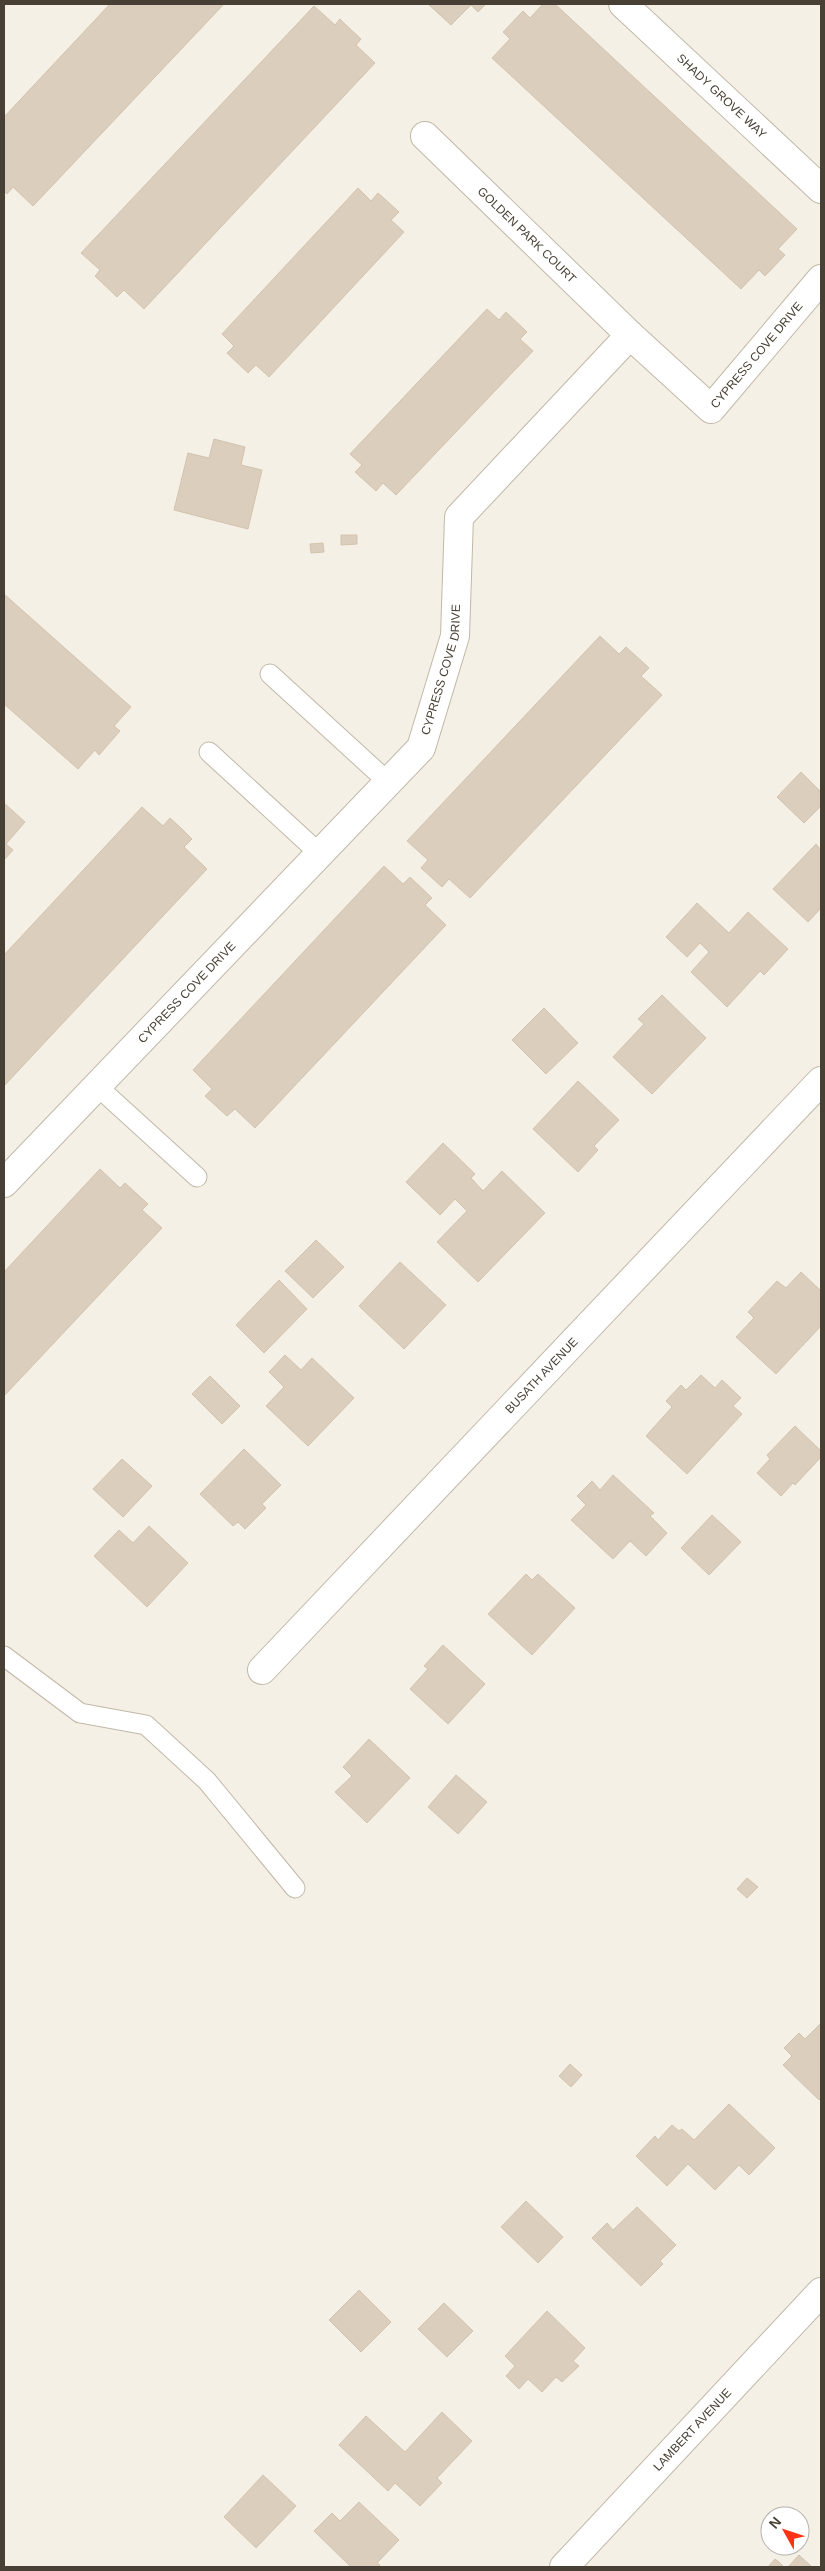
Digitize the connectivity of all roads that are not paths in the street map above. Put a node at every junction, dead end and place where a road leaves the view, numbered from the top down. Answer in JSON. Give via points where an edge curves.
{"nodes":[{"id":1,"x":623,"y":4,"type":"edge"},
{"id":2,"x":425,"y":136,"type":"dead end"},
{"id":3,"x":821,"y":189,"type":"edge"},
{"id":4,"x":821,"y":280,"type":"edge"},
{"id":5,"x":630,"y":335,"type":"junction"},
{"id":6,"x":270,"y":674,"type":"dead end"},
{"id":7,"x":209,"y":752,"type":"dead end"},
{"id":8,"x":388,"y":782,"type":"junction"},
{"id":9,"x":320,"y":854,"type":"junction"},
{"id":10,"x":821,"y":1081,"type":"edge"},
{"id":11,"x":97,"y":1086,"type":"junction"},
{"id":12,"x":196,"y":1177,"type":"dead end"},
{"id":13,"x":4,"y":1183,"type":"edge"},
{"id":14,"x":4,"y":1656,"type":"edge"},
{"id":15,"x":262,"y":1670,"type":"dead end"},
{"id":16,"x":295,"y":1888,"type":"dead end"},
{"id":17,"x":821,"y":2292,"type":"edge"},
{"id":18,"x":564,"y":2567,"type":"edge"}],
"edges":[{"from":1,"to":3,"type":"street","name":"SHADY GROVE WAY"},
{"from":2,"to":5,"type":"street","name":"GOLDEN PARK COURT"},
{"from":4,"to":5,"type":"street","name":"CYPRESS COVE DRIVE","via":[[712,409]]},
{"from":5,"to":8,"type":"street","name":"CYPRESS COVE DRIVE","via":[[459,517],[455,636],[421,748]]},
{"from":6,"to":8,"type":"lane"},
{"from":7,"to":9,"type":"lane"},
{"from":8,"to":9,"type":"street","name":"CYPRESS COVE DRIVE"},
{"from":9,"to":11,"type":"street","name":"CYPRESS COVE DRIVE"},
{"from":10,"to":15,"type":"street","name":"BUSATH AVENUE"},
{"from":11,"to":12,"type":"lane"},
{"from":11,"to":13,"type":"street","name":"CYPRESS COVE DRIVE"},
{"from":14,"to":16,"type":"lane","via":[[80,1713],[146,1725],[207,1781]]},
{"from":17,"to":18,"type":"street","name":"LAMBERT AVENUE"}]}
